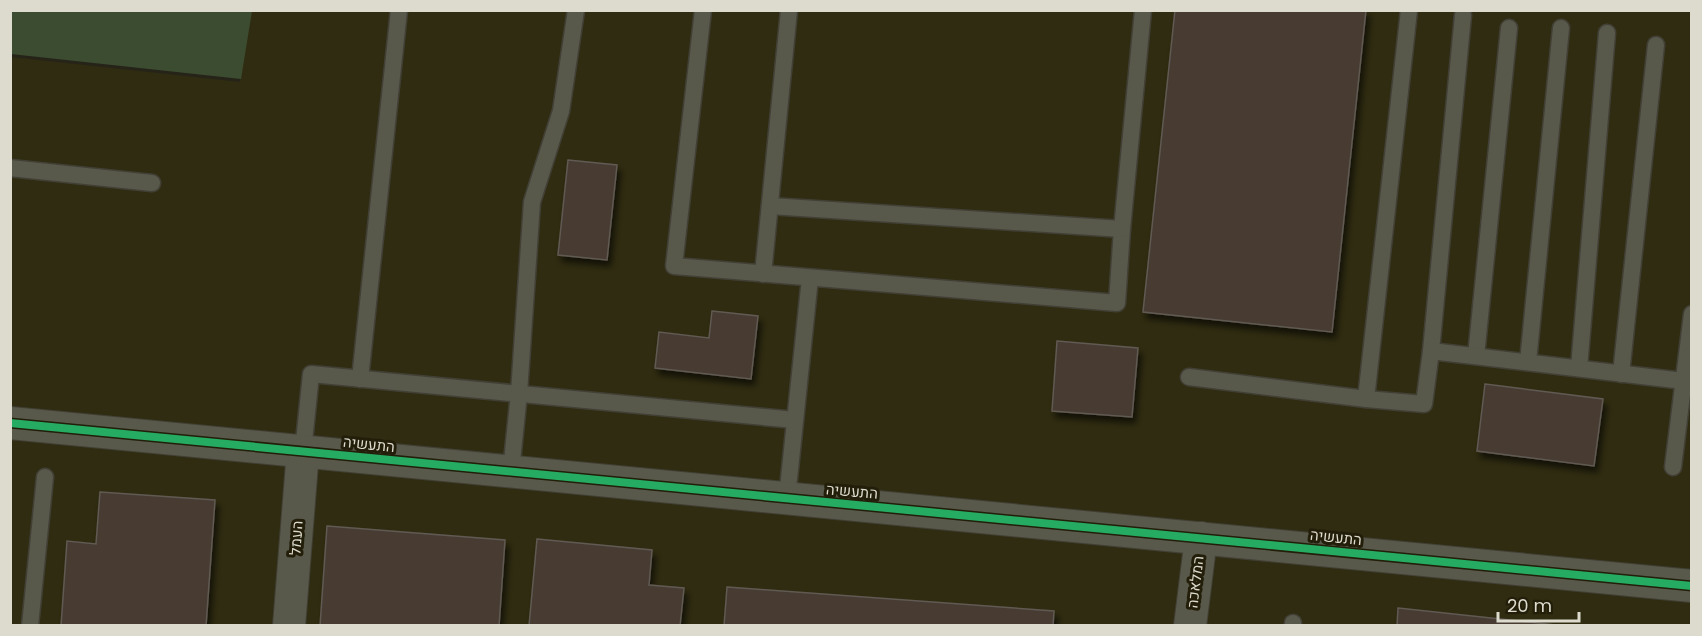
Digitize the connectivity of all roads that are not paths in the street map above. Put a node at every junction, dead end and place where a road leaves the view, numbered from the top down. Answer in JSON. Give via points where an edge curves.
{"nodes":[{"id":1,"x":399,"y":10,"type":"edge"},
{"id":2,"x":576,"y":10,"type":"edge"},
{"id":3,"x":702,"y":10,"type":"edge"},
{"id":4,"x":789,"y":10,"type":"edge"},
{"id":5,"x":1143,"y":10,"type":"edge"},
{"id":6,"x":1409,"y":10,"type":"edge"},
{"id":7,"x":1463,"y":15,"type":"dead end"},
{"id":8,"x":1509,"y":28,"type":"dead end"},
{"id":9,"x":1561,"y":28,"type":"dead end"},
{"id":10,"x":1607,"y":33,"type":"dead end"},
{"id":11,"x":1656,"y":45,"type":"dead end"},
{"id":12,"x":10,"y":168,"type":"edge"},
{"id":13,"x":152,"y":183,"type":"dead end"},
{"id":14,"x":770,"y":206,"type":"junction"},
{"id":15,"x":1122,"y":229,"type":"junction"},
{"id":16,"x":763,"y":274,"type":"junction"},
{"id":17,"x":810,"y":278,"type":"junction"},
{"id":18,"x":1692,"y":314,"type":"edge"},
{"id":19,"x":1431,"y":351,"type":"junction"},
{"id":20,"x":1476,"y":356,"type":"junction"},
{"id":21,"x":1528,"y":362,"type":"junction"},
{"id":22,"x":1579,"y":368,"type":"junction"},
{"id":23,"x":1621,"y":374,"type":"junction"},
{"id":24,"x":1189,"y":377,"type":"dead end"},
{"id":25,"x":360,"y":378,"type":"junction"},
{"id":26,"x":1687,"y":382,"type":"edge"},
{"id":27,"x":519,"y":393,"type":"junction"},
{"id":28,"x":1366,"y":399,"type":"junction"},
{"id":29,"x":795,"y":420,"type":"junction"},
{"id":30,"x":10,"y":423,"type":"edge"},
{"id":31,"x":303,"y":451,"type":"junction"},
{"id":32,"x":1673,"y":467,"type":"dead end"},
{"id":33,"x":511,"y":471,"type":"junction"},
{"id":34,"x":45,"y":477,"type":"dead end"},
{"id":35,"x":787,"y":498,"type":"junction"},
{"id":36,"x":1200,"y":538,"type":"junction"},
{"id":37,"x":1692,"y":586,"type":"edge"},
{"id":38,"x":30,"y":626,"type":"edge"},
{"id":39,"x":289,"y":626,"type":"edge"},
{"id":40,"x":1190,"y":626,"type":"edge"}],
"edges":[{"from":1,"to":25,"type":"lane"},
{"from":2,"to":27,"type":"lane","via":[[561,111],[532,202]]},
{"from":3,"to":16,"type":"lane","via":[[674,266]]},
{"from":4,"to":14,"type":"lane"},
{"from":5,"to":15,"type":"lane"},
{"from":6,"to":28,"type":"lane"},
{"from":7,"to":19,"type":"lane"},
{"from":8,"to":20,"type":"lane"},
{"from":9,"to":21,"type":"lane"},
{"from":10,"to":22,"type":"lane"},
{"from":11,"to":23,"type":"lane"},
{"from":12,"to":13,"type":"lane"},
{"from":14,"to":15,"type":"lane"},
{"from":14,"to":16,"type":"lane"},
{"from":15,"to":17,"type":"lane","via":[[1116,303]]},
{"from":16,"to":17,"type":"lane"},
{"from":17,"to":29,"type":"lane"},
{"from":18,"to":26,"type":"lane"},
{"from":19,"to":20,"type":"lane"},
{"from":19,"to":28,"type":"lane","via":[[1424,404]]},
{"from":20,"to":21,"type":"lane"},
{"from":21,"to":22,"type":"lane"},
{"from":22,"to":23,"type":"lane"},
{"from":23,"to":26,"type":"lane"},
{"from":24,"to":28,"type":"lane"},
{"from":25,"to":27,"type":"lane"},
{"from":25,"to":31,"type":"lane","via":[[311,374]]},
{"from":26,"to":32,"type":"lane"},
{"from":27,"to":29,"type":"lane"},
{"from":27,"to":33,"type":"lane"},
{"from":29,"to":35,"type":"lane"},
{"from":30,"to":31,"type":"street","name":"התעשיה"},
{"from":31,"to":33,"type":"street","name":"התעשיה"},
{"from":31,"to":39,"type":"street","name":"העמל"},
{"from":33,"to":35,"type":"street","name":"התעשיה"},
{"from":34,"to":38,"type":"lane"},
{"from":35,"to":36,"type":"street","name":"התעשיה"},
{"from":36,"to":37,"type":"street","name":"התעשיה"},
{"from":36,"to":40,"type":"street","name":"המלאכה"}]}
